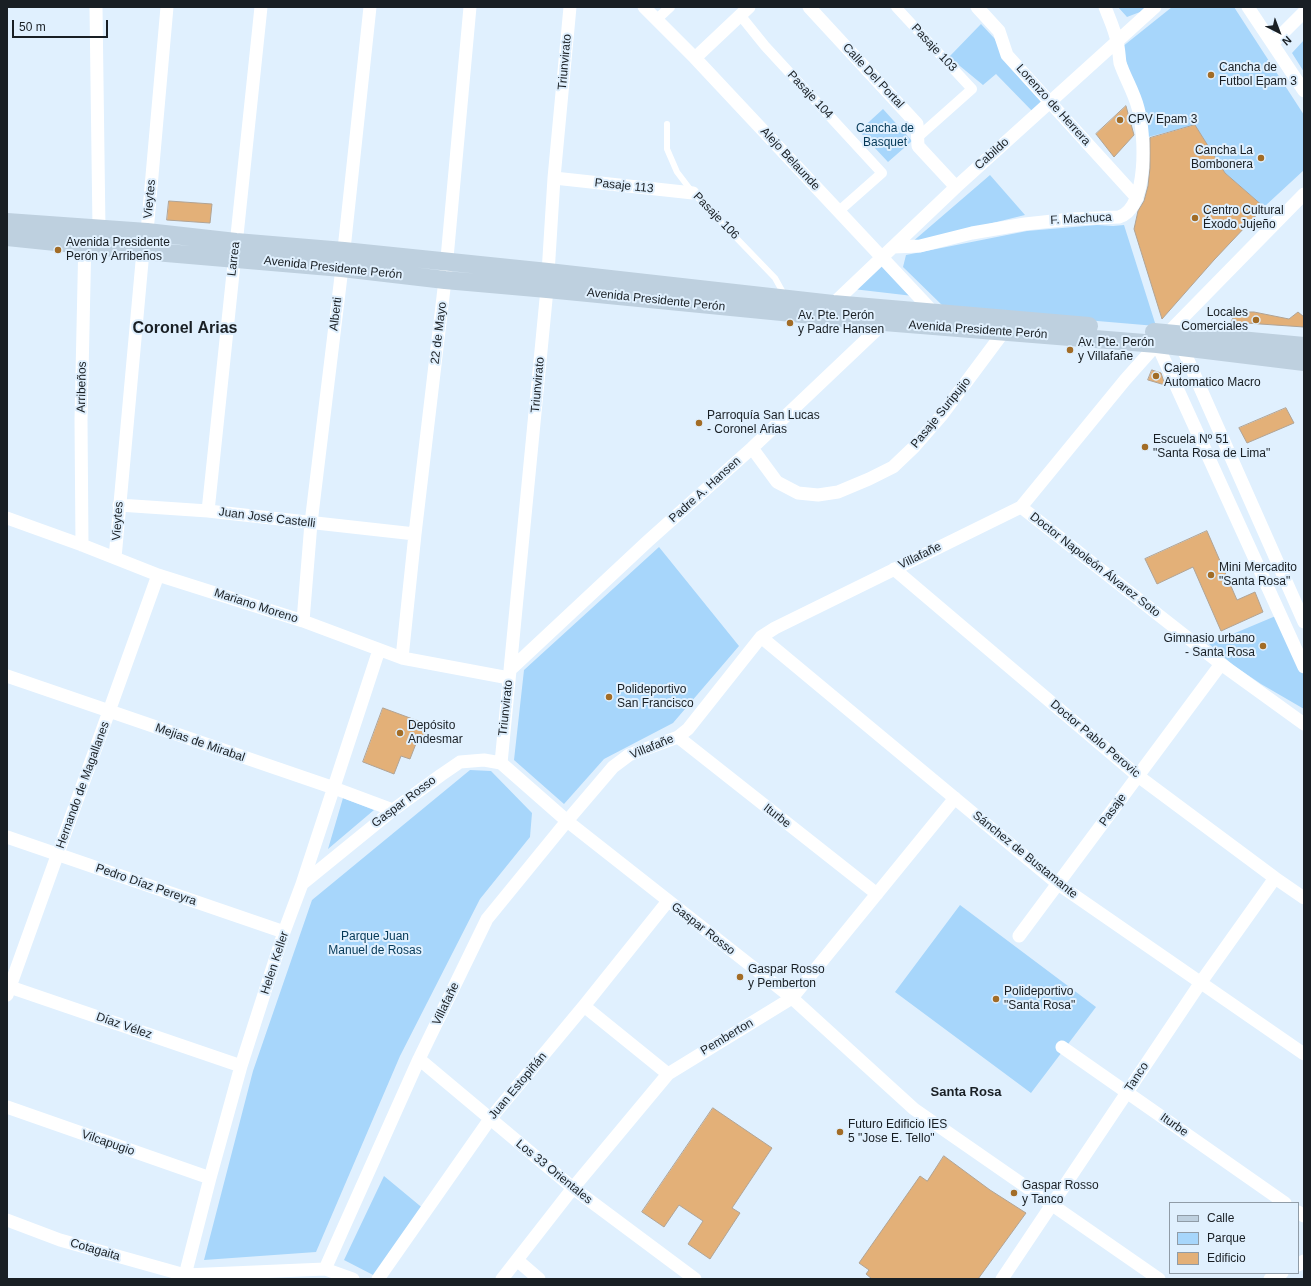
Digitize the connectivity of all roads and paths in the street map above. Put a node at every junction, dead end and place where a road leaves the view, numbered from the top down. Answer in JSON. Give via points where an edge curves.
{"nodes":[{"id":1,"x":96,"y":7,"type":"edge"},
{"id":2,"x":167,"y":7,"type":"edge"},
{"id":3,"x":260,"y":7,"type":"edge"},
{"id":4,"x":370,"y":7,"type":"edge"},
{"id":5,"x":470,"y":7,"type":"edge"},
{"id":6,"x":570,"y":7,"type":"edge"},
{"id":7,"x":644,"y":7,"type":"edge"},
{"id":8,"x":670,"y":7,"type":"edge"},
{"id":9,"x":809,"y":7,"type":"edge"},
{"id":10,"x":896,"y":7,"type":"edge"},
{"id":11,"x":977,"y":7,"type":"edge"},
{"id":12,"x":1105,"y":7,"type":"edge"},
{"id":13,"x":1155,"y":7,"type":"edge"},
{"id":14,"x":1248,"y":7,"type":"edge"},
{"id":15,"x":745,"y":11,"type":"edge"},
{"id":16,"x":1304,"y":12,"type":"edge"},
{"id":17,"x":656,"y":20,"type":"junction"},
{"id":18,"x":1117,"y":41,"type":"junction"},
{"id":19,"x":1273,"y":43,"type":"junction"},
{"id":20,"x":695,"y":58,"type":"junction"},
{"id":21,"x":1304,"y":91,"type":"edge"},
{"id":22,"x":1051,"y":101,"type":"junction"},
{"id":23,"x":667,"y":124,"type":"dead end"},
{"id":24,"x":918,"y":137,"type":"junction"},
{"id":25,"x":554,"y":178,"type":"junction"},
{"id":26,"x":956,"y":187,"type":"junction"},
{"id":27,"x":693,"y":193,"type":"junction"},
{"id":28,"x":1304,"y":194,"type":"edge"},
{"id":29,"x":1137,"y":198,"type":"junction"},
{"id":30,"x":839,"y":211,"type":"junction"},
{"id":31,"x":7,"y":222,"type":"edge"},
{"id":32,"x":147,"y":232,"type":"junction"},
{"id":33,"x":90,"y":234,"type":"junction"},
{"id":34,"x":7,"y":237,"type":"edge"},
{"id":35,"x":893,"y":246,"type":"junction"},
{"id":36,"x":235,"y":250,"type":"junction"},
{"id":37,"x":144,"y":251,"type":"junction"},
{"id":38,"x":882,"y":257,"type":"junction"},
{"id":39,"x":343,"y":260,"type":"junction"},
{"id":40,"x":446,"y":262,"type":"junction"},
{"id":41,"x":445,"y":280,"type":"junction"},
{"id":42,"x":548,"y":280,"type":"junction"},
{"id":43,"x":787,"y":299,"type":"junction"},
{"id":44,"x":833,"y":304,"type":"junction"},
{"id":45,"x":898,"y":310,"type":"junction"},
{"id":46,"x":934,"y":313,"type":"junction"},
{"id":47,"x":884,"y":322,"type":"junction"},
{"id":48,"x":1008,"y":325,"type":"junction"},
{"id":49,"x":1170,"y":340,"type":"junction"},
{"id":50,"x":1304,"y":346,"type":"edge"},
{"id":51,"x":1304,"y":362,"type":"edge"},
{"id":52,"x":752,"y":448,"type":"junction"},
{"id":53,"x":119,"y":505,"type":"junction"},
{"id":54,"x":1021,"y":507,"type":"junction"},
{"id":55,"x":208,"y":511,"type":"junction"},
{"id":56,"x":7,"y":518,"type":"edge"},
{"id":57,"x":311,"y":523,"type":"junction"},
{"id":58,"x":415,"y":534,"type":"junction"},
{"id":59,"x":82,"y":545,"type":"junction"},
{"id":60,"x":115,"y":558,"type":"junction"},
{"id":61,"x":894,"y":569,"type":"junction"},
{"id":62,"x":158,"y":575,"type":"junction"},
{"id":63,"x":1301,"y":605,"type":"edge"},
{"id":64,"x":302,"y":621,"type":"junction"},
{"id":65,"x":1304,"y":622,"type":"edge"},
{"id":66,"x":761,"y":638,"type":"junction"},
{"id":67,"x":379,"y":650,"type":"junction"},
{"id":68,"x":402,"y":658,"type":"junction"},
{"id":69,"x":1221,"y":664,"type":"junction"},
{"id":70,"x":1304,"y":667,"type":"edge"},
{"id":71,"x":510,"y":674,"type":"junction"},
{"id":72,"x":7,"y":676,"type":"edge"},
{"id":73,"x":109,"y":712,"type":"junction"},
{"id":74,"x":1304,"y":724,"type":"edge"},
{"id":75,"x":678,"y":737,"type":"junction"},
{"id":76,"x":501,"y":763,"type":"junction"},
{"id":77,"x":1138,"y":776,"type":"junction"},
{"id":78,"x":334,"y":788,"type":"junction"},
{"id":79,"x":955,"y":798,"type":"junction"},
{"id":80,"x":393,"y":810,"type":"junction"},
{"id":81,"x":567,"y":821,"type":"junction"},
{"id":82,"x":7,"y":837,"type":"edge"},
{"id":83,"x":58,"y":855,"type":"junction"},
{"id":84,"x":1275,"y":878,"type":"junction"},
{"id":85,"x":302,"y":884,"type":"junction"},
{"id":86,"x":1058,"y":884,"type":"junction"},
{"id":87,"x":877,"y":894,"type":"junction"},
{"id":88,"x":1304,"y":898,"type":"edge"},
{"id":89,"x":668,"y":901,"type":"junction"},
{"id":90,"x":284,"y":932,"type":"junction"},
{"id":91,"x":1019,"y":936,"type":"dead end"},
{"id":92,"x":1201,"y":982,"type":"junction"},
{"id":93,"x":8,"y":990,"type":"edge"},
{"id":94,"x":792,"y":998,"type":"junction"},
{"id":95,"x":584,"y":1006,"type":"junction"},
{"id":96,"x":1062,"y":1047,"type":"dead end"},
{"id":97,"x":1304,"y":1054,"type":"edge"},
{"id":98,"x":419,"y":1059,"type":"junction"},
{"id":99,"x":241,"y":1066,"type":"junction"},
{"id":100,"x":668,"y":1074,"type":"junction"},
{"id":101,"x":1127,"y":1092,"type":"junction"},
{"id":102,"x":7,"y":1107,"type":"edge"},
{"id":103,"x":490,"y":1119,"type":"junction"},
{"id":104,"x":210,"y":1178,"type":"junction"},
{"id":105,"x":573,"y":1188,"type":"junction"},
{"id":106,"x":1284,"y":1202,"type":"edge"},
{"id":107,"x":1052,"y":1205,"type":"junction"},
{"id":108,"x":7,"y":1220,"type":"edge"},
{"id":109,"x":517,"y":1260,"type":"junction"},
{"id":110,"x":310,"y":1269,"type":"junction"},
{"id":111,"x":325,"y":1269,"type":"junction"},
{"id":112,"x":1280,"y":1274,"type":"edge"},
{"id":113,"x":184,"y":1277,"type":"edge"},
{"id":114,"x":301,"y":1279,"type":"edge"},
{"id":115,"x":353,"y":1279,"type":"edge"},
{"id":116,"x":378,"y":1279,"type":"edge"},
{"id":117,"x":502,"y":1279,"type":"edge"},
{"id":118,"x":539,"y":1279,"type":"edge"},
{"id":119,"x":695,"y":1279,"type":"edge"},
{"id":120,"x":1002,"y":1279,"type":"edge"},
{"id":121,"x":1158,"y":1279,"type":"edge"},
{"id":122,"x":1270,"y":1279,"type":"edge"}],
"edges":[{"from":1,"to":33,"type":"street","name":"Arribeños"},
{"from":2,"to":32,"type":"street","name":"Vieytes"},
{"from":3,"to":36,"type":"street","name":"Larrea"},
{"from":4,"to":39,"type":"street","name":"Alberti"},
{"from":5,"to":40,"type":"street","name":"22 de Mayo"},
{"from":6,"to":25,"type":"street","name":"Triunvirato"},
{"from":7,"to":17,"type":"street","name":"Alejo Belaunde"},
{"from":8,"to":17,"type":"street"},
{"from":9,"to":24,"type":"street","name":"Calle Del Portal","via":[[917,124]]},
{"from":10,"to":24,"type":"street","name":"Pasaje 103","via":[[972,89]]},
{"from":11,"to":22,"type":"street","name":"Lorenzo de Herrera","via":[[999,31],[1007,55]]},
{"from":12,"to":18,"type":"street","name":"F. Machuca"},
{"from":13,"to":18,"type":"street","name":"Cabildo"},
{"from":14,"to":19,"type":"street"},
{"from":15,"to":20,"type":"street"},
{"from":15,"to":30,"type":"street","name":"Pasaje 104","via":[[765,46],[882,173]]},
{"from":16,"to":19,"type":"street"},
{"from":17,"to":20,"type":"street","name":"Alejo Belaunde"},
{"from":18,"to":22,"type":"street","name":"Cabildo"},
{"from":18,"to":29,"type":"street","name":"F. Machuca","via":[[1120,62],[1138,107],[1142,125],[1142,176]]},
{"from":19,"to":21,"type":"street"},
{"from":20,"to":30,"type":"street","name":"Alejo Belaunde"},
{"from":22,"to":26,"type":"street","name":"Cabildo"},
{"from":22,"to":29,"type":"street","name":"Lorenzo de Herrera"},
{"from":23,"to":27,"type":"lane","name":"Pasaje 106","via":[[667,149],[677,172]]},
{"from":24,"to":26,"type":"street","name":"Calle Del Portal","via":[[918,146]]},
{"from":25,"to":27,"type":"street","name":"Pasaje 113"},
{"from":25,"to":42,"type":"street","name":"Triunvirato"},
{"from":26,"to":35,"type":"street","name":"Cabildo"},
{"from":27,"to":43,"type":"lane","name":"Pasaje 106","via":[[775,278]]},
{"from":28,"to":49,"type":"street","name":"Villafañe"},
{"from":29,"to":35,"type":"street","name":"F. Machuca","via":[[1126,215],[1119,217],[1025,224],[972,233],[920,246]]},
{"from":30,"to":38,"type":"street","name":"Alejo Belaunde"},
{"from":31,"to":33,"type":"main road","name":"Avenida Presidente Perón"},
{"from":32,"to":33,"type":"main road","name":"Avenida Presidente Perón"},
{"from":32,"to":36,"type":"main road","name":"Avenida Presidente Perón"},
{"from":32,"to":37,"type":"street","name":"Vieytes"},
{"from":33,"to":34,"type":"main road","name":"Avenida Presidente Perón"},
{"from":33,"to":37,"type":"main road","name":"Avenida Presidente Perón"},
{"from":33,"to":59,"type":"street","name":"Arribeños","via":[[81,420]]},
{"from":35,"to":38,"type":"street","name":"Cabildo"},
{"from":36,"to":37,"type":"main road","name":"Avenida Presidente Perón"},
{"from":36,"to":39,"type":"main road","name":"Avenida Presidente Perón"},
{"from":36,"to":55,"type":"street","name":"Larrea"},
{"from":37,"to":53,"type":"street","name":"Vieytes"},
{"from":38,"to":44,"type":"street","name":"Cabildo"},
{"from":38,"to":46,"type":"street","name":"Alejo Belaunde"},
{"from":39,"to":40,"type":"main road","name":"Avenida Presidente Perón"},
{"from":39,"to":41,"type":"main road","name":"Avenida Presidente Perón"},
{"from":39,"to":57,"type":"street","name":"Alberti"},
{"from":40,"to":41,"type":"street","name":"22 de Mayo"},
{"from":40,"to":42,"type":"main road","name":"Avenida Presidente Perón"},
{"from":41,"to":42,"type":"main road","name":"Avenida Presidente Perón"},
{"from":41,"to":58,"type":"street","name":"22 de Mayo"},
{"from":42,"to":43,"type":"main road","name":"Avenida Presidente Perón"},
{"from":42,"to":47,"type":"main road","name":"Avenida Presidente Perón"},
{"from":42,"to":71,"type":"street","name":"Triunvirato"},
{"from":43,"to":44,"type":"main road","name":"Avenida Presidente Perón"},
{"from":44,"to":45,"type":"main road","name":"Avenida Presidente Perón"},
{"from":45,"to":46,"type":"main road","name":"Avenida Presidente Perón"},
{"from":45,"to":47,"type":"street","name":"Padre A. Hansen"},
{"from":46,"to":48,"type":"main road","name":"Avenida Presidente Perón"},
{"from":47,"to":48,"type":"main road","name":"Avenida Presidente Perón"},
{"from":47,"to":52,"type":"street","name":"Padre A. Hansen"},
{"from":48,"to":49,"type":"main road","name":"Avenida Presidente Perón"},
{"from":48,"to":52,"type":"street","name":"Pasaje Suripujio","via":[[941,416],[914,447],[893,467],[869,479],[838,492],[818,495],[798,493],[777,482]]},
{"from":49,"to":50,"type":"main road","name":"Avenida Presidente Perón"},
{"from":49,"to":51,"type":"main road","name":"Avenida Presidente Perón"},
{"from":49,"to":54,"type":"street","name":"Villafañe","via":[[1125,380]]},
{"from":49,"to":63,"type":"street"},
{"from":49,"to":70,"type":"street"},
{"from":52,"to":71,"type":"street","name":"Padre A. Hansen","via":[[648,541]]},
{"from":53,"to":55,"type":"street","name":"Juan José Castelli"},
{"from":53,"to":60,"type":"street","name":"Vieytes"},
{"from":54,"to":61,"type":"street","name":"Villafañe"},
{"from":54,"to":69,"type":"street","name":"Doctor Napoleón Álvarez Soto"},
{"from":55,"to":57,"type":"street","name":"Juan José Castelli"},
{"from":56,"to":59,"type":"street","name":"Mariano Moreno"},
{"from":57,"to":58,"type":"street","name":"Juan José Castelli"},
{"from":57,"to":64,"type":"street","name":"Alberti"},
{"from":58,"to":68,"type":"street","name":"22 de Mayo"},
{"from":59,"to":60,"type":"street","name":"Mariano Moreno"},
{"from":60,"to":62,"type":"street","name":"Mariano Moreno"},
{"from":61,"to":66,"type":"street","name":"Villafañe","via":[[775,628]]},
{"from":61,"to":77,"type":"street","name":"Doctor Pablo Perovic"},
{"from":62,"to":64,"type":"street","name":"Mariano Moreno"},
{"from":62,"to":73,"type":"street","name":"Hernando de Magallanes"},
{"from":63,"to":65,"type":"street"},
{"from":64,"to":67,"type":"street","name":"Mariano Moreno"},
{"from":66,"to":75,"type":"street","name":"Villafañe","via":[[688,729]]},
{"from":66,"to":79,"type":"street","name":"Sánchez de Bustamante"},
{"from":67,"to":68,"type":"street","name":"Mariano Moreno"},
{"from":67,"to":78,"type":"street","name":"Helen Keller"},
{"from":68,"to":71,"type":"street","name":"Mariano Moreno"},
{"from":69,"to":74,"type":"street","name":"Doctor Napoleón Álvarez Soto"},
{"from":69,"to":77,"type":"street","name":"Pasaje"},
{"from":71,"to":76,"type":"street","name":"Triunvirato"},
{"from":72,"to":73,"type":"street","name":"Mejias de Mirabal"},
{"from":73,"to":78,"type":"street","name":"Mejias de Mirabal"},
{"from":73,"to":83,"type":"street","name":"Hernando de Magallanes"},
{"from":75,"to":81,"type":"street","name":"Villafañe","via":[[629,755],[613,767]]},
{"from":75,"to":87,"type":"street","name":"Iturbe"},
{"from":76,"to":80,"type":"street","name":"Gaspar Rosso","via":[[484,760],[460,762]]},
{"from":76,"to":81,"type":"street","name":"Gaspar Rosso"},
{"from":77,"to":84,"type":"street","name":"Doctor Pablo Perovic"},
{"from":77,"to":86,"type":"street","name":"Pasaje"},
{"from":78,"to":80,"type":"street","name":"Mejias de Mirabal"},
{"from":78,"to":85,"type":"street","name":"Helen Keller"},
{"from":79,"to":86,"type":"street","name":"Sánchez de Bustamante"},
{"from":79,"to":87,"type":"street","name":"Pemberton"},
{"from":80,"to":85,"type":"street","name":"Gaspar Rosso"},
{"from":81,"to":89,"type":"street","name":"Gaspar Rosso"},
{"from":81,"to":98,"type":"street","name":"Villafañe","via":[[487,919]]},
{"from":82,"to":83,"type":"street","name":"Pedro Díaz Pereyra"},
{"from":83,"to":90,"type":"street","name":"Pedro Díaz Pereyra"},
{"from":83,"to":93,"type":"street","name":"Hernando de Magallanes"},
{"from":84,"to":88,"type":"street","name":"Doctor Pablo Perovic"},
{"from":84,"to":92,"type":"street","name":"Tanco"},
{"from":85,"to":90,"type":"street","name":"Helen Keller"},
{"from":86,"to":91,"type":"street","name":"Pasaje"},
{"from":86,"to":92,"type":"street","name":"Sánchez de Bustamante"},
{"from":87,"to":94,"type":"street","name":"Pemberton"},
{"from":89,"to":94,"type":"street","name":"Gaspar Rosso"},
{"from":89,"to":95,"type":"street","name":"Juan Estopiñán"},
{"from":90,"to":99,"type":"street","name":"Helen Keller"},
{"from":92,"to":97,"type":"street","name":"Sánchez de Bustamante"},
{"from":92,"to":101,"type":"street","name":"Tanco"},
{"from":93,"to":99,"type":"street","name":"Díaz Vélez"},
{"from":94,"to":100,"type":"street","name":"Pemberton"},
{"from":94,"to":107,"type":"street","name":"Gaspar Rosso","via":[[914,1109]]},
{"from":95,"to":100,"type":"street"},
{"from":95,"to":103,"type":"street","name":"Juan Estopiñán"},
{"from":96,"to":101,"type":"street","name":"Iturbe"},
{"from":98,"to":103,"type":"street","name":"Los 33 Orientales"},
{"from":98,"to":111,"type":"street","name":"Villafañe"},
{"from":99,"to":104,"type":"street","name":"Helen Keller"},
{"from":100,"to":105,"type":"street","name":"Pemberton"},
{"from":101,"to":106,"type":"street","name":"Iturbe"},
{"from":101,"to":107,"type":"street","name":"Tanco"},
{"from":102,"to":104,"type":"street","name":"Vilcapugio"},
{"from":103,"to":105,"type":"street","name":"Los 33 Orientales"},
{"from":103,"to":116,"type":"street","name":"Juan Estopiñán"},
{"from":104,"to":113,"type":"street","name":"Helen Keller"},
{"from":105,"to":109,"type":"street","name":"Pemberton"},
{"from":105,"to":119,"type":"street","name":"Los 33 Orientales"},
{"from":107,"to":120,"type":"street","name":"Tanco"},
{"from":107,"to":121,"type":"street","name":"Gaspar Rosso"},
{"from":108,"to":113,"type":"street","name":"Cotagaita","via":[[60,1240]]},
{"from":109,"to":117,"type":"street","name":"Pemberton"},
{"from":109,"to":118,"type":"street"},
{"from":110,"to":111,"type":"street","name":"Cotagaita"},
{"from":110,"to":113,"type":"street","name":"Cotagaita"},
{"from":110,"to":114,"type":"street"},
{"from":111,"to":115,"type":"street","name":"Cotagaita"},
{"from":112,"to":122,"type":"street"}]}
